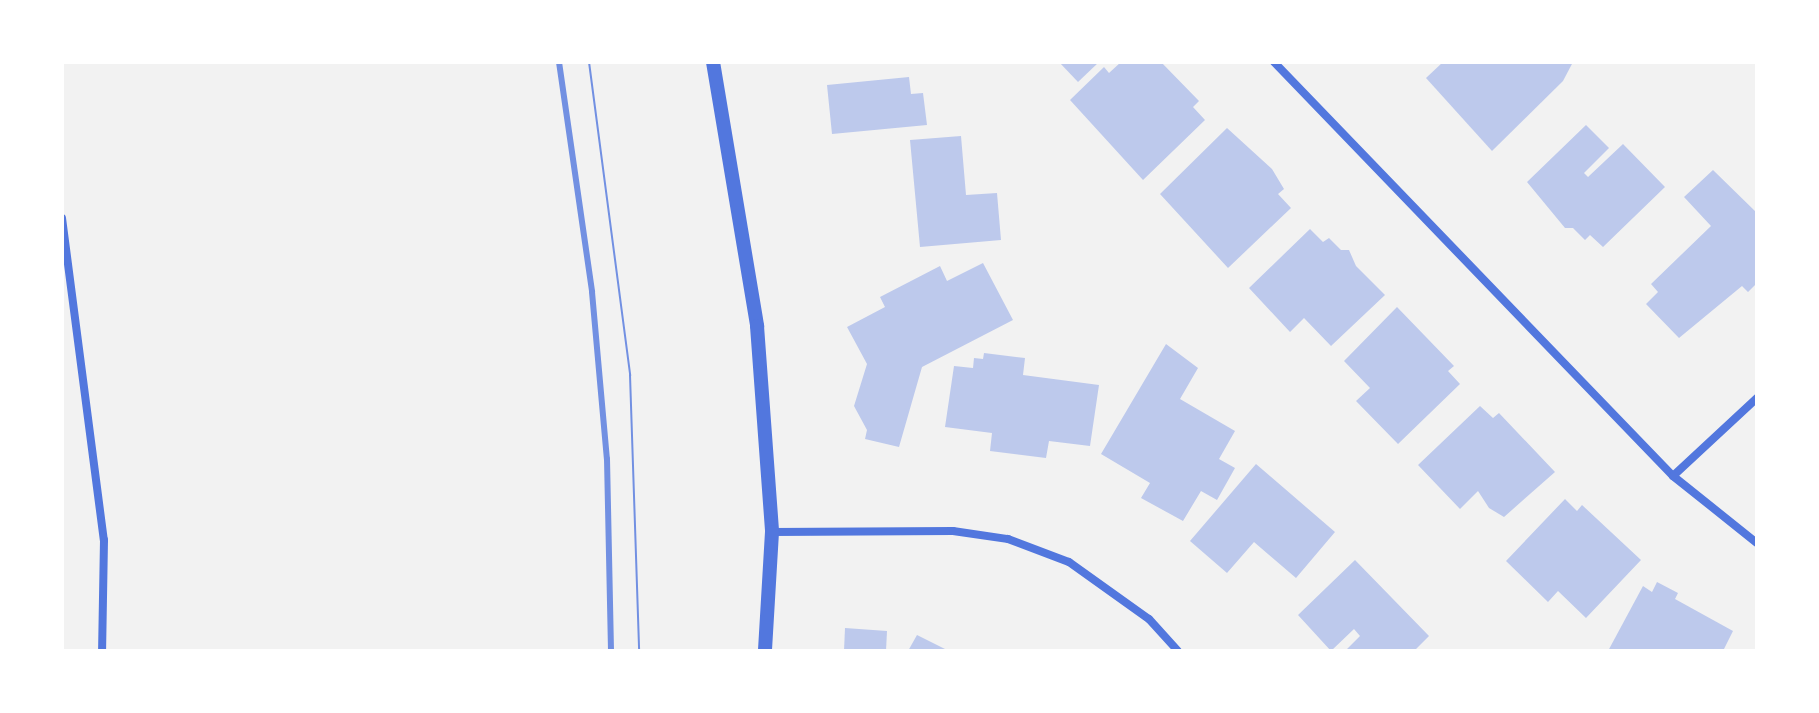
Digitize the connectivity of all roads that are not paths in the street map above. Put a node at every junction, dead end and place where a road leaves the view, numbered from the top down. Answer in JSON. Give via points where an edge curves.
{"nodes":[{"id":1,"x":713,"y":62,"type":"edge"},
{"id":2,"x":1274,"y":62,"type":"edge"},
{"id":3,"x":62,"y":218,"type":"edge"},
{"id":4,"x":1757,"y":398,"type":"edge"},
{"id":5,"x":1673,"y":476,"type":"junction"},
{"id":6,"x":772,"y":532,"type":"junction"},
{"id":7,"x":1757,"y":543,"type":"edge"},
{"id":8,"x":102,"y":651,"type":"edge"},
{"id":9,"x":765,"y":651,"type":"edge"},
{"id":10,"x":1178,"y":651,"type":"edge"}],
"edges":[{"from":1,"to":6,"type":"street","via":[[757,326]]},
{"from":2,"to":5,"type":"street"},
{"from":3,"to":8,"type":"street","via":[[104,540]]},
{"from":4,"to":5,"type":"street"},
{"from":5,"to":7,"type":"street"},
{"from":6,"to":9,"type":"street"},
{"from":6,"to":10,"type":"street","via":[[953,531],[1008,539],[1069,562],[1149,619]]}]}
